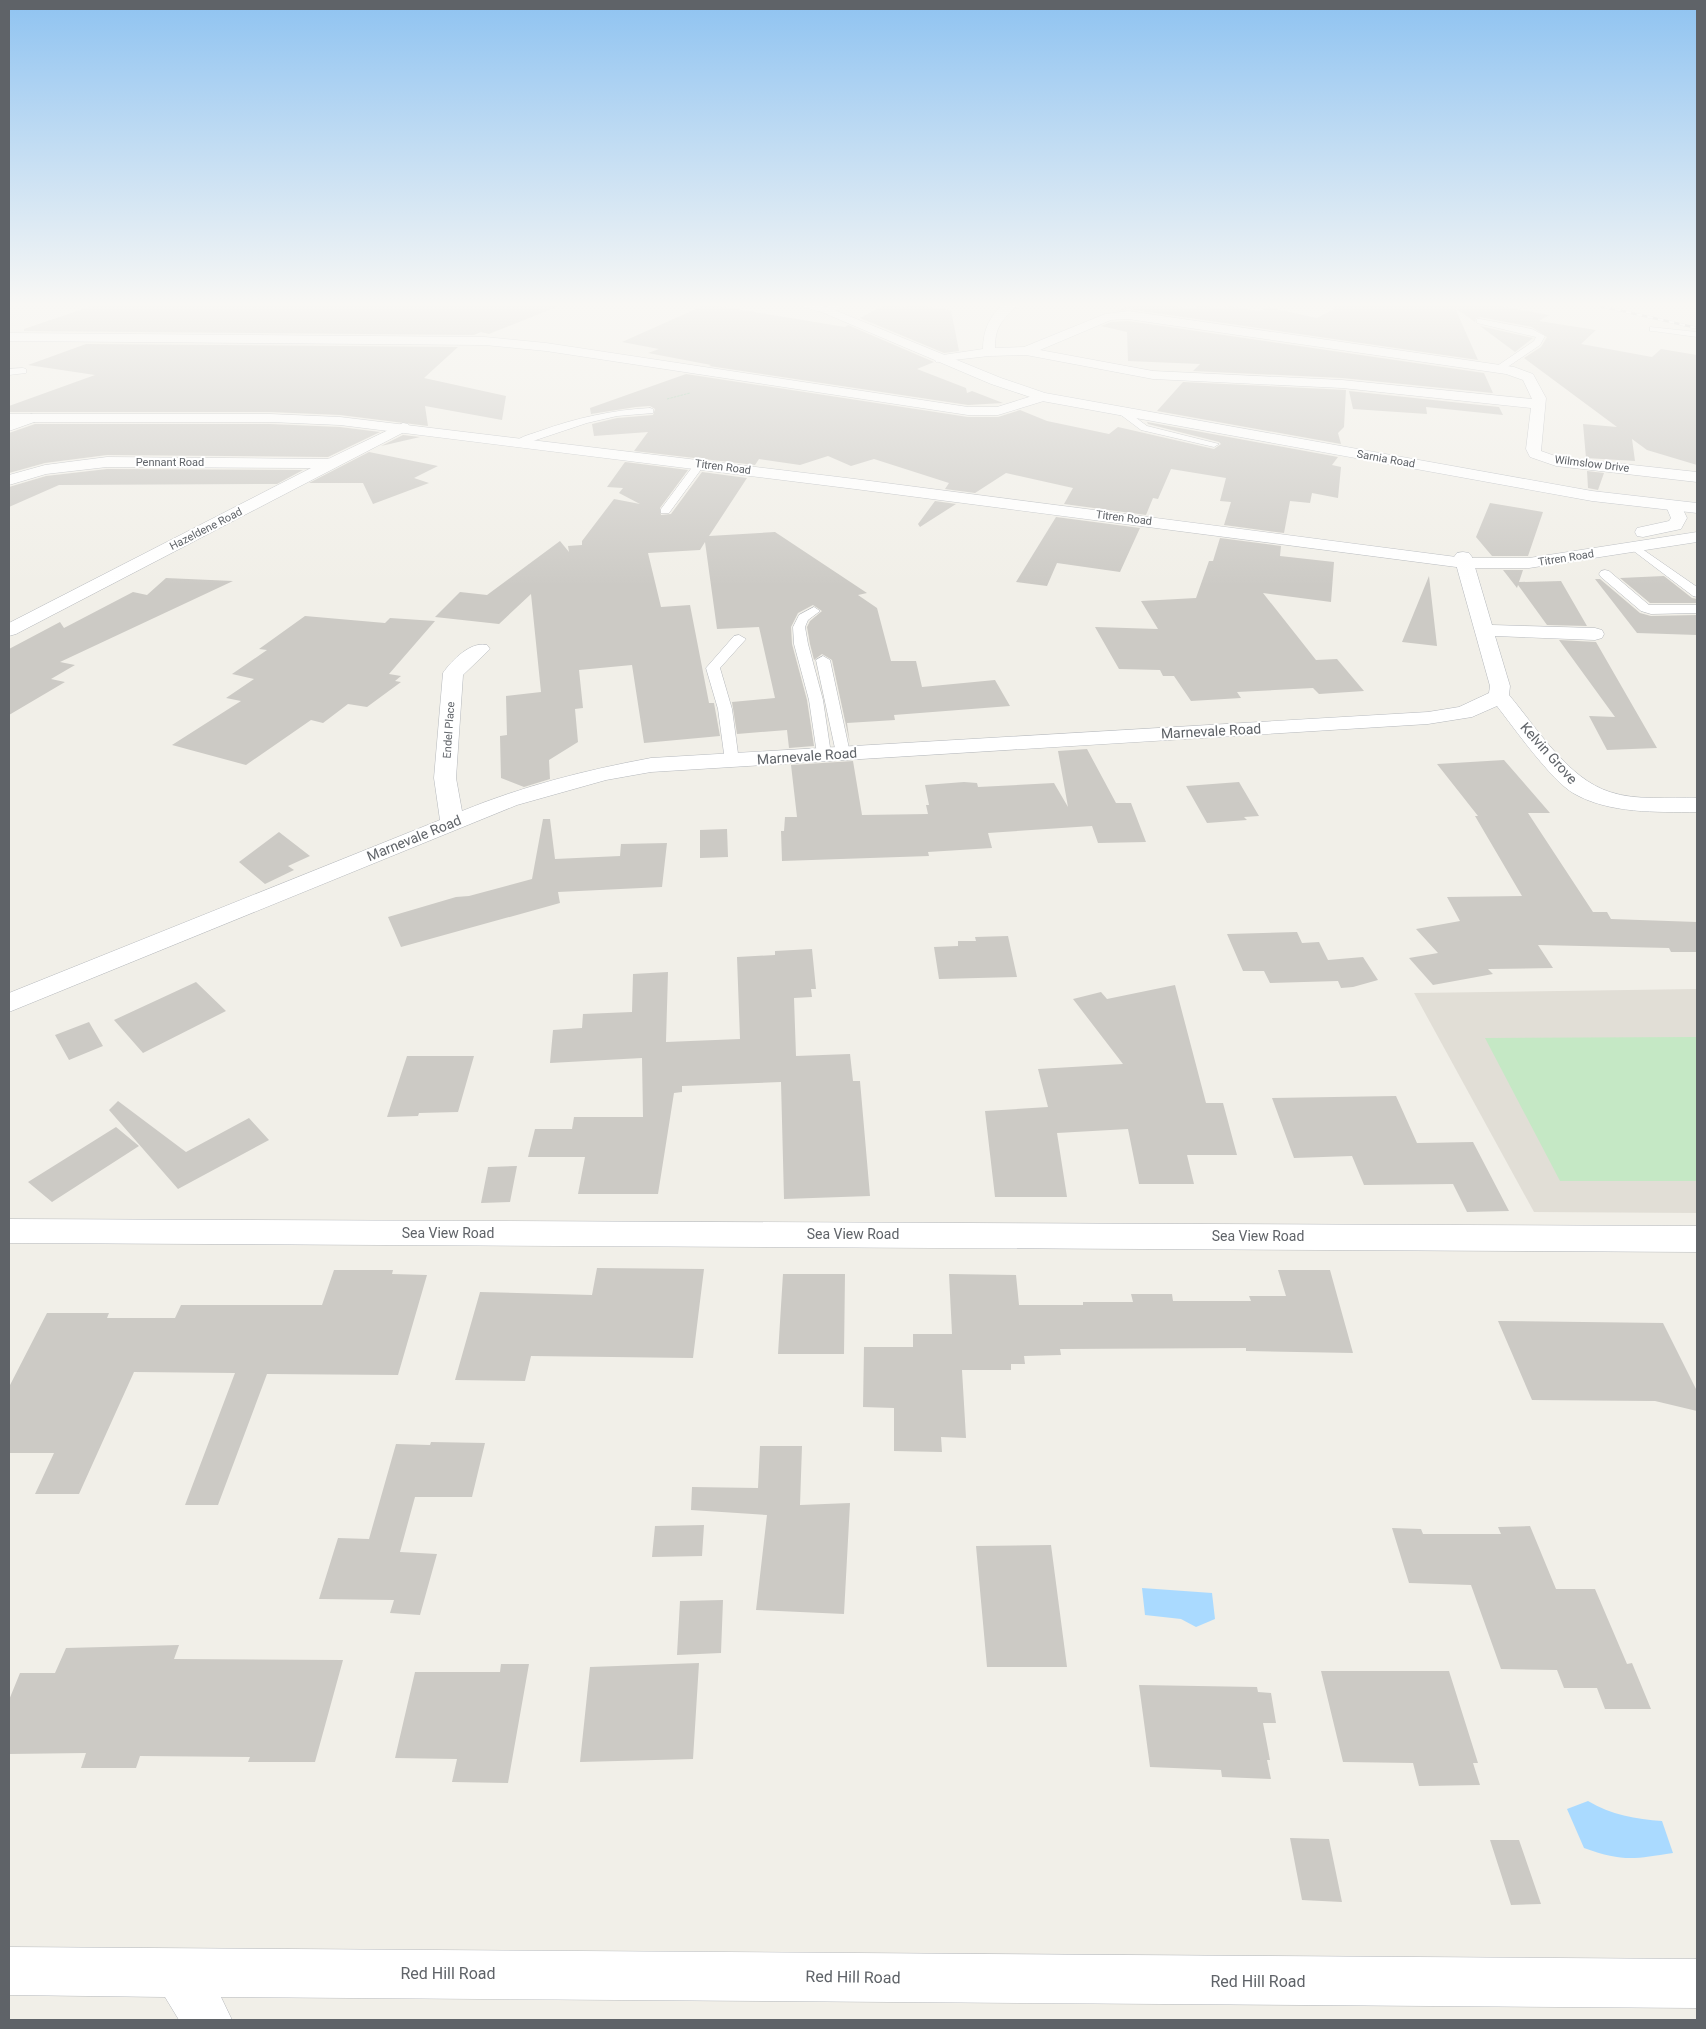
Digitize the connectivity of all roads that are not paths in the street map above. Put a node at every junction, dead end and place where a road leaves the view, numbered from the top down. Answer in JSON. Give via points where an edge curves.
{"nodes":[{"id":1,"x":871,"y":397,"type":"edge"},
{"id":2,"x":1042,"y":397,"type":"joint"},
{"id":3,"x":1466,"y":397,"type":"edge"},
{"id":4,"x":1537,"y":397,"type":"edge"},
{"id":5,"x":1537,"y":404,"type":"junction"},
{"id":6,"x":650,"y":411,"type":"dead end"},
{"id":7,"x":1124,"y":413,"type":"junction"},
{"id":8,"x":9,"y":418,"type":"edge"},
{"id":9,"x":32,"y":418,"type":"junction"},
{"id":10,"x":9,"y":427,"type":"edge"},
{"id":11,"x":403,"y":427,"type":"junction"},
{"id":12,"x":520,"y":442,"type":"junction"},
{"id":13,"x":1214,"y":444,"type":"dead end"},
{"id":14,"x":333,"y":464,"type":"junction"},
{"id":15,"x":700,"y":464,"type":"junction"},
{"id":16,"x":1697,"y":477,"type":"edge"},
{"id":17,"x":9,"y":480,"type":"edge"},
{"id":18,"x":1674,"y":506,"type":"junction"},
{"id":19,"x":1697,"y":508,"type":"edge"},
{"id":20,"x":665,"y":511,"type":"dead end"},
{"id":21,"x":1697,"y":537,"type":"edge"},
{"id":22,"x":1635,"y":547,"type":"junction"},
{"id":23,"x":1464,"y":560,"type":"junction"},
{"id":24,"x":1605,"y":574,"type":"dead end"},
{"id":25,"x":1697,"y":593,"type":"edge"},
{"id":26,"x":1697,"y":609,"type":"edge"},
{"id":27,"x":814,"y":611,"type":"dead end"},
{"id":28,"x":9,"y":630,"type":"edge"},
{"id":29,"x":1485,"y":630,"type":"junction"},
{"id":30,"x":1595,"y":634,"type":"dead end"},
{"id":31,"x":739,"y":639,"type":"dead end"},
{"id":32,"x":480,"y":649,"type":"dead end"},
{"id":33,"x":823,"y":660,"type":"dead end"},
{"id":34,"x":1499,"y":696,"type":"junction"},
{"id":35,"x":833,"y":754,"type":"junction"},
{"id":36,"x":732,"y":760,"type":"junction"},
{"id":37,"x":1697,"y":804,"type":"edge"},
{"id":38,"x":452,"y":823,"type":"junction"},
{"id":39,"x":9,"y":1003,"type":"edge"},
{"id":40,"x":9,"y":1231,"type":"edge"},
{"id":41,"x":1697,"y":1239,"type":"edge"},
{"id":42,"x":9,"y":1970,"type":"edge"},
{"id":43,"x":177,"y":1971,"type":"junction"},
{"id":44,"x":1697,"y":1984,"type":"edge"},
{"id":45,"x":207,"y":2020,"type":"edge"}],
"edges":[{"from":1,"to":2,"type":"street","via":[[968,411],[998,411]]},
{"from":2,"to":7,"type":"street","name":"Sarnia Road"},
{"from":3,"to":5,"type":"street"},
{"from":4,"to":5,"type":"street","name":"Wilmslow Drive"},
{"from":5,"to":16,"type":"street","name":"Wilmslow Drive","via":[[1535,454],[1556,461]]},
{"from":6,"to":12,"type":"lane","via":[[621,413]]},
{"from":7,"to":13,"type":"lane","via":[[1144,428]]},
{"from":7,"to":18,"type":"street","name":"Sarnia Road","via":[[1592,496]]},
{"from":8,"to":9,"type":"street","name":"Titren Road"},
{"from":9,"to":10,"type":"street"},
{"from":9,"to":11,"type":"street","name":"Titren Road","via":[[306,418]]},
{"from":11,"to":12,"type":"street","name":"Titren Road"},
{"from":11,"to":14,"type":"street","name":"Hazeldene Road"},
{"from":12,"to":15,"type":"street","name":"Titren Road"},
{"from":14,"to":17,"type":"street","name":"Pennant Road","via":[[107,462],[45,470]]},
{"from":14,"to":28,"type":"street","name":"Hazeldene Road"},
{"from":15,"to":20,"type":"lane"},
{"from":15,"to":23,"type":"street","name":"Titren Road"},
{"from":18,"to":19,"type":"street","name":"Sarnia Road"},
{"from":18,"to":23,"type":"street","name":"Titren Road","via":[[1678,518],[1675,525],[1665,529]]},
{"from":21,"to":22,"type":"street","name":"Titren Road"},
{"from":22,"to":23,"type":"street","name":"Titren Road","via":[[1528,564]]},
{"from":22,"to":25,"type":"lane"},
{"from":23,"to":29,"type":"street"},
{"from":24,"to":26,"type":"lane","via":[[1645,608]]},
{"from":27,"to":35,"type":"lane","via":[[803,618],[799,626],[801,644]]},
{"from":29,"to":30,"type":"street"},
{"from":29,"to":34,"type":"street","via":[[1499,676]]},
{"from":31,"to":36,"type":"lane","via":[[713,668],[725,709]]},
{"from":32,"to":38,"type":"street","name":"Endel Place","via":[[453,673],[445,778]]},
{"from":33,"to":35,"type":"lane"},
{"from":34,"to":35,"type":"street","name":"Marnevale Road","via":[[1462,714],[1428,718]]},
{"from":34,"to":37,"type":"street","name":"Kelvin Grove","via":[[1565,775],[1580,788],[1606,799],[1640,804]]},
{"from":35,"to":36,"type":"street","name":"Marnevale Road"},
{"from":36,"to":38,"type":"street","name":"Marnevale Road","via":[[651,765],[603,774],[518,797]]},
{"from":38,"to":39,"type":"street","name":"Marnevale Road"},
{"from":40,"to":41,"type":"street","name":"Sea View Road"},
{"from":42,"to":43,"type":"street","name":"Red Hill Road"},
{"from":43,"to":44,"type":"street","name":"Red Hill Road"},
{"from":43,"to":45,"type":"street"}]}
